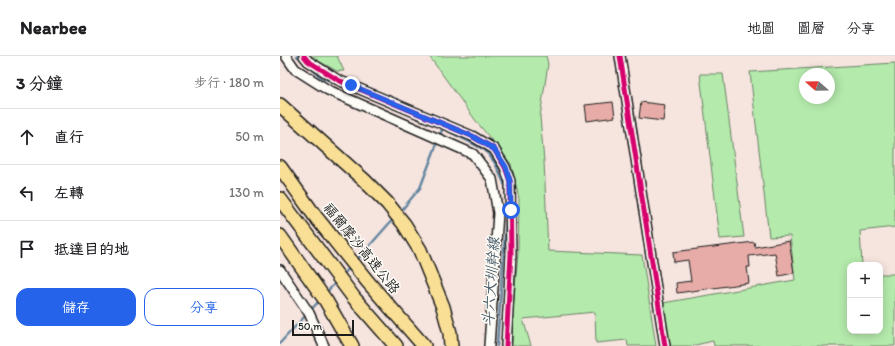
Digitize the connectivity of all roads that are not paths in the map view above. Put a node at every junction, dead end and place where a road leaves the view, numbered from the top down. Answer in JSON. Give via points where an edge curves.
{"nodes":[{"id":1,"x":286,"y":56,"type":"edge"},
{"id":2,"x":304,"y":56,"type":"edge"},
{"id":3,"x":620,"y":56,"type":"edge"},
{"id":4,"x":280,"y":105,"type":"edge"},
{"id":5,"x":280,"y":167,"type":"edge"},
{"id":6,"x":280,"y":199,"type":"edge"},
{"id":7,"x":280,"y":236,"type":"edge"},
{"id":8,"x":280,"y":270,"type":"edge"},
{"id":9,"x":324,"y":346,"type":"edge"},
{"id":10,"x":352,"y":346,"type":"edge"},
{"id":11,"x":396,"y":346,"type":"edge"},
{"id":12,"x":424,"y":346,"type":"edge"},
{"id":13,"x":451,"y":346,"type":"edge"},
{"id":14,"x":489,"y":346,"type":"edge"},
{"id":15,"x":506,"y":346,"type":"edge"},
{"id":16,"x":665,"y":346,"type":"edge"}],
"edges":[{"from":1,"to":14,"type":"street","via":[[295,69],[328,90],[473,154],[492,179],[498,213]]},
{"from":2,"to":15,"type":"street","via":[[338,80],[472,136],[494,149],[506,167],[510,181],[511,254]]},
{"from":3,"to":16,"type":"street"},
{"from":4,"to":13,"type":"highway","via":[[364,180],[397,215],[420,250],[443,308]]},
{"from":5,"to":12,"type":"highway","name":"福爾摩沙高速公路","via":[[368,282]]},
{"from":6,"to":11,"type":"highway","via":[[354,298]]},
{"from":7,"to":10,"type":"highway","via":[[323,297]]},
{"from":8,"to":9,"type":"street","via":[[309,313]]}]}
